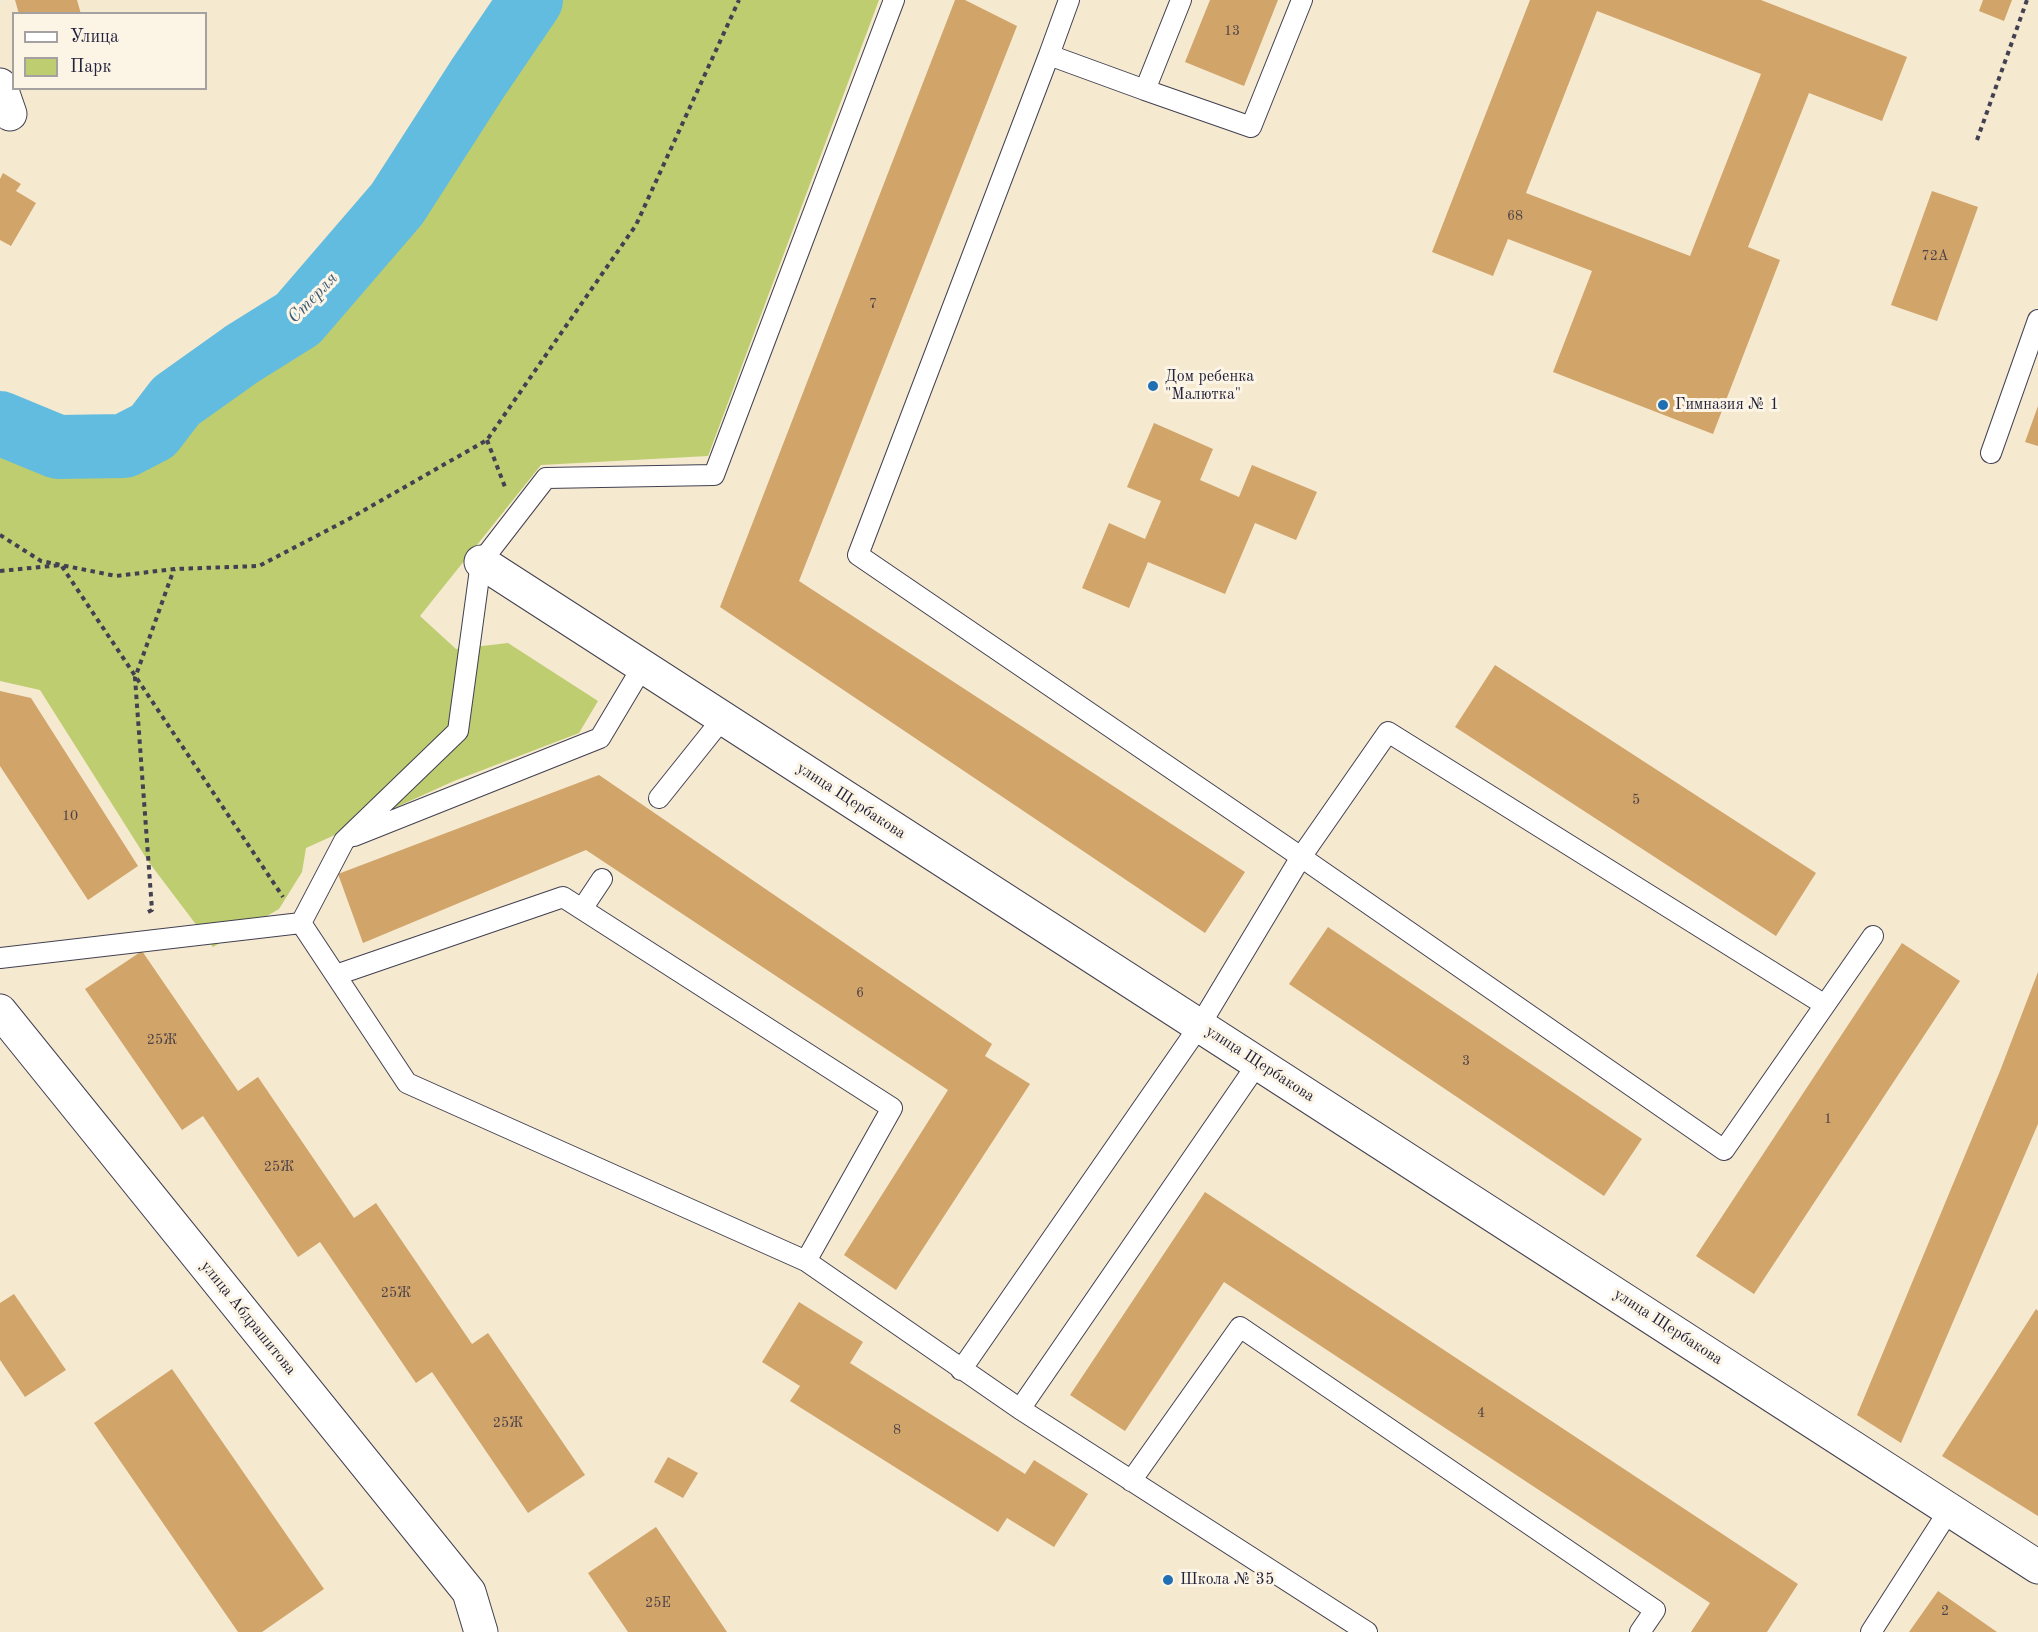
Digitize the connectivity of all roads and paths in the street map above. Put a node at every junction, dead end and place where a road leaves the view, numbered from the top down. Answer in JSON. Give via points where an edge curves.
{"nodes":[{"id":1,"x":740,"y":0,"type":"edge"},
{"id":2,"x":894,"y":0,"type":"edge"},
{"id":3,"x":1069,"y":0,"type":"edge"},
{"id":4,"x":1181,"y":0,"type":"edge"},
{"id":5,"x":1302,"y":0,"type":"edge"},
{"id":6,"x":2027,"y":0,"type":"edge"},
{"id":7,"x":1049,"y":55,"type":"junction"},
{"id":8,"x":1145,"y":90,"type":"junction"},
{"id":9,"x":1977,"y":140,"type":"dead end"},
{"id":10,"x":2038,"y":320,"type":"edge"},
{"id":11,"x":487,"y":440,"type":"junction"},
{"id":12,"x":1991,"y":453,"type":"dead end"},
{"id":13,"x":516,"y":516,"type":"junction"},
{"id":14,"x":0,"y":535,"type":"edge"},
{"id":15,"x":481,"y":562,"type":"junction"},
{"id":16,"x":61,"y":565,"type":"junction"},
{"id":17,"x":174,"y":568,"type":"junction"},
{"id":18,"x":0,"y":571,"type":"edge"},
{"id":19,"x":643,"y":666,"type":"junction"},
{"id":20,"x":135,"y":678,"type":"junction"},
{"id":21,"x":723,"y":718,"type":"junction"},
{"id":22,"x":659,"y":798,"type":"dead end"},
{"id":23,"x":344,"y":841,"type":"junction"},
{"id":24,"x":1301,"y":857,"type":"junction"},
{"id":25,"x":603,"y":879,"type":"dead end"},
{"id":26,"x":582,"y":909,"type":"junction"},
{"id":27,"x":143,"y":916,"type":"dead end"},
{"id":28,"x":301,"y":923,"type":"junction"},
{"id":29,"x":1873,"y":936,"type":"dead end"},
{"id":30,"x":0,"y":958,"type":"edge"},
{"id":31,"x":336,"y":975,"type":"junction"},
{"id":32,"x":1825,"y":1005,"type":"junction"},
{"id":33,"x":0,"y":1011,"type":"edge"},
{"id":34,"x":1200,"y":1025,"type":"junction"},
{"id":35,"x":1258,"y":1063,"type":"junction"},
{"id":36,"x":806,"y":1261,"type":"junction"},
{"id":37,"x":961,"y":1370,"type":"junction"},
{"id":38,"x":1020,"y":1410,"type":"junction"},
{"id":39,"x":1131,"y":1481,"type":"junction"},
{"id":40,"x":1950,"y":1509,"type":"junction"},
{"id":41,"x":2038,"y":1567,"type":"edge"},
{"id":42,"x":481,"y":1632,"type":"edge"},
{"id":43,"x":1366,"y":1632,"type":"edge"},
{"id":44,"x":1640,"y":1632,"type":"edge"},
{"id":45,"x":1871,"y":1632,"type":"edge"}],
"edges":[{"from":1,"to":11,"type":"path","via":[[636,225]]},
{"from":2,"to":13,"type":"lane","via":[[714,475],[546,478]]},
{"from":3,"to":7,"type":"lane"},
{"from":4,"to":8,"type":"lane"},
{"from":5,"to":8,"type":"lane","via":[[1251,127]]},
{"from":6,"to":9,"type":"path"},
{"from":7,"to":8,"type":"lane"},
{"from":7,"to":24,"type":"lane","via":[[858,555]]},
{"from":10,"to":12,"type":"lane"},
{"from":11,"to":13,"type":"path"},
{"from":11,"to":17,"type":"path","via":[[259,566]]},
{"from":13,"to":15,"type":"lane"},
{"from":14,"to":16,"type":"path","via":[[41,561]]},
{"from":15,"to":19,"type":"street","name":"улица Щербакова"},
{"from":15,"to":23,"type":"lane","via":[[458,731]]},
{"from":16,"to":17,"type":"path","via":[[116,576]]},
{"from":16,"to":18,"type":"path"},
{"from":16,"to":20,"type":"path"},
{"from":17,"to":20,"type":"path"},
{"from":19,"to":21,"type":"street","name":"улица Щербакова"},
{"from":19,"to":23,"type":"lane","via":[[600,738]]},
{"from":20,"to":27,"type":"path","via":[[152,910]]},
{"from":20,"to":28,"type":"path"},
{"from":21,"to":22,"type":"lane"},
{"from":21,"to":34,"type":"street","name":"улица Щербакова"},
{"from":23,"to":28,"type":"lane"},
{"from":24,"to":32,"type":"lane","via":[[1388,732]]},
{"from":24,"to":32,"type":"lane","via":[[1724,1150]]},
{"from":24,"to":34,"type":"lane"},
{"from":25,"to":26,"type":"lane"},
{"from":26,"to":31,"type":"lane","via":[[563,897]]},
{"from":26,"to":36,"type":"lane","via":[[892,1108]]},
{"from":28,"to":30,"type":"lane"},
{"from":28,"to":31,"type":"lane"},
{"from":29,"to":32,"type":"lane"},
{"from":31,"to":36,"type":"lane","via":[[407,1083]]},
{"from":33,"to":42,"type":"street","name":"улица Абдрашитова","via":[[469,1592]]},
{"from":34,"to":35,"type":"street","name":"улица Щербакова"},
{"from":34,"to":37,"type":"lane"},
{"from":35,"to":38,"type":"lane"},
{"from":35,"to":40,"type":"street","name":"улица Щербакова"},
{"from":36,"to":37,"type":"lane"},
{"from":37,"to":38,"type":"lane"},
{"from":38,"to":39,"type":"lane"},
{"from":39,"to":43,"type":"lane"},
{"from":39,"to":44,"type":"lane","via":[[1240,1327],[1655,1610]]},
{"from":40,"to":41,"type":"street","name":"улица Щербакова"},
{"from":40,"to":45,"type":"lane"}]}
